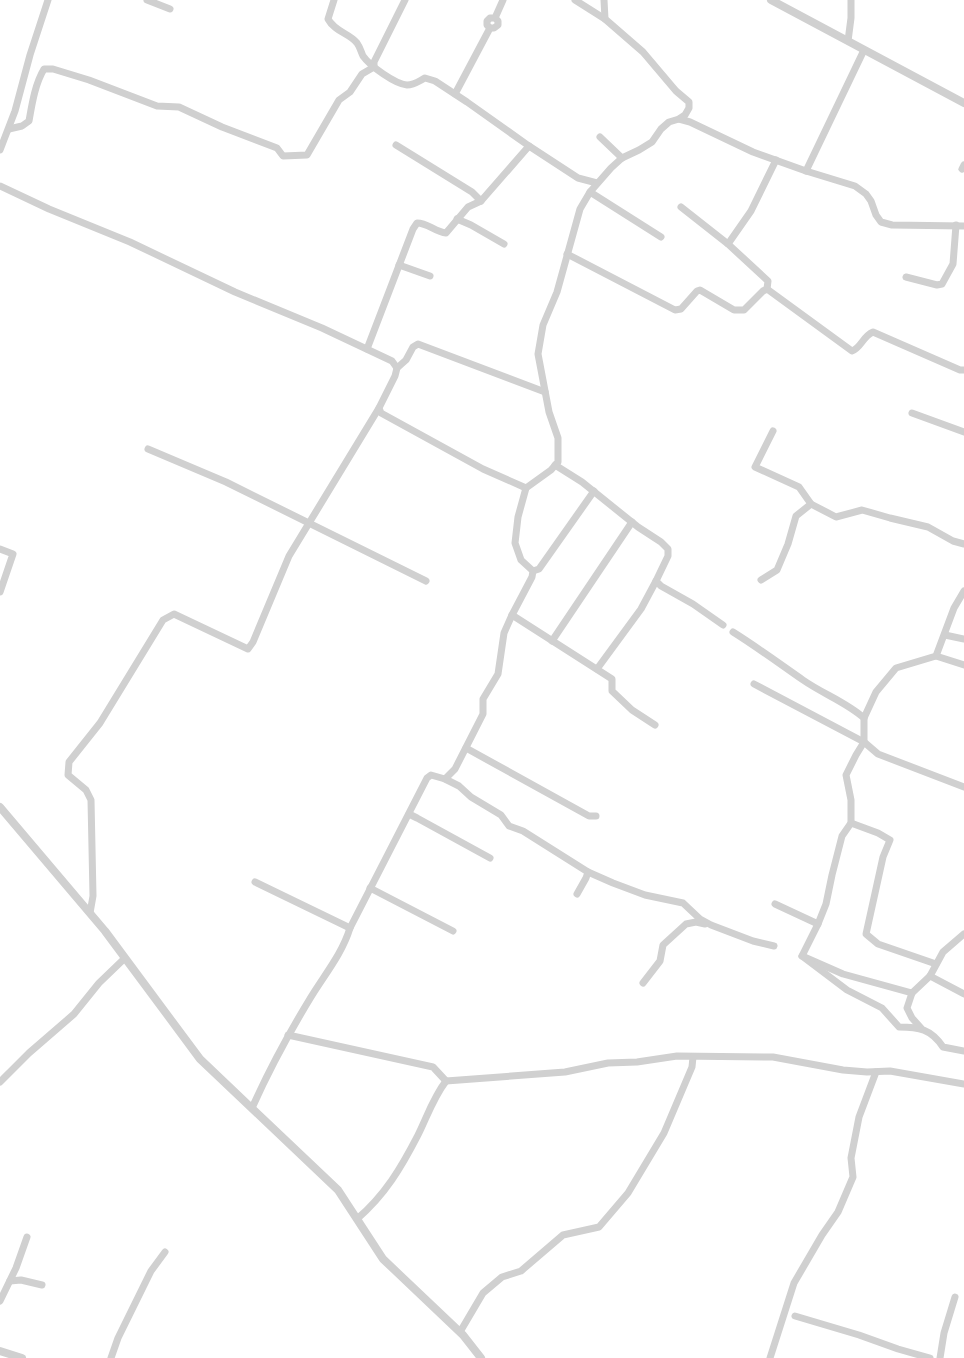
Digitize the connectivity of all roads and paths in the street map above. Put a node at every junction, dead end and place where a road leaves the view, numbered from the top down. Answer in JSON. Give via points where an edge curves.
{"nodes":[{"id":1,"x":48,"y":0,"type":"edge"},
{"id":2,"x":147,"y":0,"type":"edge"},
{"id":3,"x":334,"y":0,"type":"edge"},
{"id":4,"x":405,"y":0,"type":"edge"},
{"id":5,"x":503,"y":0,"type":"edge"},
{"id":6,"x":575,"y":0,"type":"edge"},
{"id":7,"x":604,"y":0,"type":"edge"},
{"id":8,"x":771,"y":0,"type":"edge"},
{"id":9,"x":850,"y":0,"type":"edge"},
{"id":10,"x":170,"y":9,"type":"dead end"},
{"id":11,"x":605,"y":19,"type":"junction"},
{"id":12,"x":848,"y":41,"type":"junction"},
{"id":13,"x":864,"y":50,"type":"junction"},
{"id":14,"x":374,"y":68,"type":"junction"},
{"id":15,"x":455,"y":94,"type":"junction"},
{"id":16,"x":964,"y":103,"type":"edge"},
{"id":17,"x":679,"y":119,"type":"junction"},
{"id":18,"x":9,"y":129,"type":"junction"},
{"id":19,"x":600,"y":137,"type":"dead end"},
{"id":20,"x":396,"y":145,"type":"dead end"},
{"id":21,"x":529,"y":146,"type":"junction"},
{"id":22,"x":0,"y":150,"type":"edge"},
{"id":23,"x":622,"y":158,"type":"junction"},
{"id":24,"x":776,"y":160,"type":"junction"},
{"id":25,"x":806,"y":171,"type":"junction"},
{"id":26,"x":597,"y":183,"type":"junction"},
{"id":27,"x":0,"y":186,"type":"edge"},
{"id":28,"x":590,"y":192,"type":"junction"},
{"id":29,"x":481,"y":201,"type":"junction"},
{"id":30,"x":681,"y":207,"type":"dead end"},
{"id":31,"x":457,"y":219,"type":"junction"},
{"id":32,"x":956,"y":225,"type":"junction"},
{"id":33,"x":964,"y":226,"type":"edge"},
{"id":34,"x":661,"y":237,"type":"dead end"},
{"id":35,"x":504,"y":244,"type":"dead end"},
{"id":36,"x":728,"y":244,"type":"junction"},
{"id":37,"x":567,"y":254,"type":"junction"},
{"id":38,"x":399,"y":265,"type":"junction"},
{"id":39,"x":430,"y":276,"type":"dead end"},
{"id":40,"x":906,"y":278,"type":"dead end"},
{"id":41,"x":767,"y":289,"type":"junction"},
{"id":42,"x":367,"y":349,"type":"junction"},
{"id":43,"x":397,"y":368,"type":"junction"},
{"id":44,"x":964,"y":370,"type":"edge"},
{"id":45,"x":545,"y":392,"type":"junction"},
{"id":46,"x":379,"y":408,"type":"junction"},
{"id":47,"x":912,"y":413,"type":"dead end"},
{"id":48,"x":773,"y":431,"type":"dead end"},
{"id":49,"x":964,"y":432,"type":"edge"},
{"id":50,"x":148,"y":449,"type":"dead end"},
{"id":51,"x":555,"y":465,"type":"junction"},
{"id":52,"x":526,"y":488,"type":"junction"},
{"id":53,"x":594,"y":491,"type":"junction"},
{"id":54,"x":811,"y":504,"type":"junction"},
{"id":55,"x":310,"y":522,"type":"junction"},
{"id":56,"x":632,"y":522,"type":"junction"},
{"id":57,"x":964,"y":544,"type":"edge"},
{"id":58,"x":0,"y":549,"type":"edge"},
{"id":59,"x":533,"y":571,"type":"junction"},
{"id":60,"x":761,"y":580,"type":"dead end"},
{"id":61,"x":426,"y":581,"type":"dead end"},
{"id":62,"x":656,"y":581,"type":"junction"},
{"id":63,"x":964,"y":591,"type":"edge"},
{"id":64,"x":0,"y":592,"type":"edge"},
{"id":65,"x":512,"y":615,"type":"junction"},
{"id":66,"x":723,"y":625,"type":"dead end"},
{"id":67,"x":733,"y":632,"type":"dead end"},
{"id":68,"x":945,"y":635,"type":"junction"},
{"id":69,"x":964,"y":639,"type":"edge"},
{"id":70,"x":552,"y":641,"type":"junction"},
{"id":71,"x":936,"y":656,"type":"junction"},
{"id":72,"x":964,"y":665,"type":"edge"},
{"id":73,"x":597,"y":669,"type":"junction"},
{"id":74,"x":754,"y":684,"type":"dead end"},
{"id":75,"x":864,"y":718,"type":"junction"},
{"id":76,"x":655,"y":725,"type":"dead end"},
{"id":77,"x":864,"y":742,"type":"junction"},
{"id":78,"x":466,"y":748,"type":"junction"},
{"id":79,"x":445,"y":779,"type":"junction"},
{"id":80,"x":964,"y":787,"type":"edge"},
{"id":81,"x":0,"y":807,"type":"edge"},
{"id":82,"x":409,"y":814,"type":"junction"},
{"id":83,"x":596,"y":816,"type":"dead end"},
{"id":84,"x":851,"y":822,"type":"junction"},
{"id":85,"x":490,"y":858,"type":"dead end"},
{"id":86,"x":588,"y":872,"type":"junction"},
{"id":87,"x":255,"y":882,"type":"dead end"},
{"id":88,"x":370,"y":888,"type":"junction"},
{"id":89,"x":577,"y":894,"type":"dead end"},
{"id":90,"x":775,"y":904,"type":"dead end"},
{"id":91,"x":90,"y":913,"type":"junction"},
{"id":92,"x":818,"y":924,"type":"junction"},
{"id":93,"x":711,"y":925,"type":"junction"},
{"id":94,"x":350,"y":928,"type":"junction"},
{"id":95,"x":453,"y":931,"type":"dead end"},
{"id":96,"x":964,"y":934,"type":"edge"},
{"id":97,"x":774,"y":946,"type":"dead end"},
{"id":98,"x":802,"y":956,"type":"junction"},
{"id":99,"x":125,"y":958,"type":"junction"},
{"id":100,"x":936,"y":964,"type":"junction"},
{"id":101,"x":930,"y":976,"type":"junction"},
{"id":102,"x":644,"y":983,"type":"dead end"},
{"id":103,"x":912,"y":993,"type":"junction"},
{"id":104,"x":964,"y":994,"type":"edge"},
{"id":105,"x":922,"y":1028,"type":"junction"},
{"id":106,"x":288,"y":1035,"type":"junction"},
{"id":107,"x":964,"y":1051,"type":"edge"},
{"id":108,"x":693,"y":1057,"type":"junction"},
{"id":109,"x":876,"y":1072,"type":"junction"},
{"id":110,"x":446,"y":1081,"type":"junction"},
{"id":111,"x":0,"y":1082,"type":"edge"},
{"id":112,"x":964,"y":1084,"type":"edge"},
{"id":113,"x":252,"y":1108,"type":"junction"},
{"id":114,"x":357,"y":1218,"type":"junction"},
{"id":115,"x":27,"y":1237,"type":"dead end"},
{"id":116,"x":165,"y":1252,"type":"dead end"},
{"id":117,"x":10,"y":1281,"type":"junction"},
{"id":118,"x":42,"y":1285,"type":"dead end"},
{"id":119,"x":955,"y":1297,"type":"dead end"},
{"id":120,"x":0,"y":1301,"type":"edge"},
{"id":121,"x":795,"y":1316,"type":"dead end"},
{"id":122,"x":460,"y":1332,"type":"junction"},
{"id":123,"x":0,"y":1351,"type":"edge"},
{"id":124,"x":22,"y":1358,"type":"edge"},
{"id":125,"x":111,"y":1358,"type":"edge"},
{"id":126,"x":481,"y":1358,"type":"edge"},
{"id":127,"x":770,"y":1358,"type":"edge"},
{"id":128,"x":930,"y":1358,"type":"edge"},
{"id":129,"x":939,"y":1358,"type":"edge"}],
"edges":[{"from":1,"to":18,"type":"street"},
{"from":2,"to":10,"type":"street"},
{"from":3,"to":14,"type":"street","via":[[328,19],[332,26],[357,42]]},
{"from":4,"to":14,"type":"street"},
{"from":5,"to":15,"type":"street","via":[[495,18],[487,21],[490,28]]},
{"from":6,"to":11,"type":"street"},
{"from":7,"to":11,"type":"street"},
{"from":8,"to":12,"type":"street"},
{"from":9,"to":12,"type":"street"},
{"from":11,"to":17,"type":"street","via":[[643,52],[689,102],[685,115]]},
{"from":12,"to":13,"type":"street"},
{"from":13,"to":16,"type":"street"},
{"from":13,"to":25,"type":"street"},
{"from":14,"to":15,"type":"street","via":[[405,85],[425,78]]},
{"from":14,"to":18,"type":"street","via":[[362,74],[339,100],[307,155],[283,156],[277,148],[179,107],[157,106],[53,69],[44,69],[39,77],[29,121]]},
{"from":15,"to":21,"type":"street"},
{"from":17,"to":23,"type":"street","via":[[669,122],[652,142]]},
{"from":17,"to":24,"type":"street"},
{"from":18,"to":22,"type":"street"},
{"from":19,"to":23,"type":"street"},
{"from":20,"to":29,"type":"street"},
{"from":21,"to":26,"type":"street","via":[[578,178]]},
{"from":21,"to":29,"type":"street"},
{"from":23,"to":26,"type":"street"},
{"from":24,"to":25,"type":"street"},
{"from":24,"to":36,"type":"street","via":[[751,211]]},
{"from":25,"to":32,"type":"street","via":[[855,186],[866,194],[881,222]]},
{"from":26,"to":28,"type":"street"},
{"from":27,"to":42,"type":"street"},
{"from":28,"to":34,"type":"street"},
{"from":28,"to":37,"type":"street","via":[[580,209]]},
{"from":29,"to":31,"type":"street"},
{"from":30,"to":36,"type":"street"},
{"from":31,"to":35,"type":"street"},
{"from":31,"to":38,"type":"street","via":[[446,233],[417,223]]},
{"from":32,"to":33,"type":"street"},
{"from":32,"to":40,"type":"street","via":[[953,264],[942,284]]},
{"from":36,"to":41,"type":"street","via":[[768,281]]},
{"from":37,"to":41,"type":"street","via":[[675,310],[700,290],[734,310],[744,310]]},
{"from":37,"to":45,"type":"street","via":[[543,325],[538,354]]},
{"from":38,"to":39,"type":"street"},
{"from":38,"to":42,"type":"street"},
{"from":41,"to":44,"type":"street","via":[[852,351],[873,332]]},
{"from":42,"to":43,"type":"street","via":[[392,361]]},
{"from":43,"to":45,"type":"street","via":[[418,344]]},
{"from":43,"to":46,"type":"street"},
{"from":45,"to":51,"type":"street","via":[[558,438]]},
{"from":46,"to":52,"type":"street","via":[[381,413],[483,469]]},
{"from":46,"to":55,"type":"street"},
{"from":47,"to":49,"type":"street"},
{"from":48,"to":54,"type":"street","via":[[755,467],[799,487]]},
{"from":50,"to":55,"type":"street"},
{"from":51,"to":52,"type":"street"},
{"from":51,"to":53,"type":"street"},
{"from":52,"to":59,"type":"street","via":[[515,543],[521,560]]},
{"from":53,"to":56,"type":"street"},
{"from":53,"to":59,"type":"street"},
{"from":54,"to":57,"type":"street","via":[[836,517],[862,510],[928,527]]},
{"from":54,"to":60,"type":"street","via":[[796,516],[777,570]]},
{"from":55,"to":61,"type":"street"},
{"from":55,"to":91,"type":"street","via":[[289,556],[254,642],[248,648],[174,614],[163,620],[100,723],[69,762],[68,775],[92,800]]},
{"from":56,"to":62,"type":"street","via":[[668,549]]},
{"from":56,"to":70,"type":"street"},
{"from":58,"to":64,"type":"street","via":[[14,554]]},
{"from":59,"to":65,"type":"street"},
{"from":62,"to":66,"type":"street"},
{"from":62,"to":73,"type":"street","via":[[641,609]]},
{"from":63,"to":68,"type":"street"},
{"from":65,"to":70,"type":"street"},
{"from":65,"to":78,"type":"street","via":[[504,633],[498,674],[483,699],[483,714]]},
{"from":67,"to":75,"type":"street"},
{"from":68,"to":69,"type":"street"},
{"from":68,"to":71,"type":"street"},
{"from":70,"to":73,"type":"street"},
{"from":71,"to":72,"type":"street"},
{"from":71,"to":75,"type":"street","via":[[896,668],[876,692]]},
{"from":73,"to":76,"type":"street","via":[[612,679],[612,691]]},
{"from":74,"to":77,"type":"street"},
{"from":75,"to":77,"type":"street"},
{"from":77,"to":80,"type":"street","via":[[878,754]]},
{"from":77,"to":84,"type":"street","via":[[846,775]]},
{"from":78,"to":79,"type":"street","via":[[456,769]]},
{"from":78,"to":83,"type":"street","via":[[589,816]]},
{"from":79,"to":82,"type":"street","via":[[431,775],[427,778]]},
{"from":79,"to":86,"type":"street","via":[[501,815],[509,826],[533,836]]},
{"from":81,"to":91,"type":"street"},
{"from":82,"to":85,"type":"street"},
{"from":82,"to":88,"type":"street"},
{"from":84,"to":92,"type":"street","via":[[842,836]]},
{"from":84,"to":100,"type":"street","via":[[890,840],[866,934],[878,944]]},
{"from":86,"to":89,"type":"street"},
{"from":86,"to":93,"type":"street","via":[[645,895],[683,903]]},
{"from":87,"to":94,"type":"street"},
{"from":88,"to":94,"type":"street"},
{"from":88,"to":95,"type":"street"},
{"from":90,"to":92,"type":"street"},
{"from":91,"to":99,"type":"street"},
{"from":92,"to":98,"type":"street"},
{"from":93,"to":97,"type":"street"},
{"from":93,"to":102,"type":"street","via":[[686,924],[663,945],[660,962]]},
{"from":94,"to":106,"type":"street","via":[[336,959]]},
{"from":96,"to":100,"type":"street","via":[[943,952]]},
{"from":98,"to":103,"type":"street","via":[[843,974]]},
{"from":98,"to":105,"type":"street","via":[[847,990],[882,1008],[899,1027]]},
{"from":99,"to":111,"type":"street","via":[[74,1014]]},
{"from":99,"to":113,"type":"street","via":[[200,1059]]},
{"from":100,"to":101,"type":"street"},
{"from":101,"to":103,"type":"street"},
{"from":101,"to":104,"type":"street"},
{"from":103,"to":105,"type":"street","via":[[907,1008]]},
{"from":105,"to":107,"type":"street","via":[[943,1047]]},
{"from":106,"to":110,"type":"street","via":[[433,1066]]},
{"from":106,"to":113,"type":"street"},
{"from":108,"to":109,"type":"street","via":[[773,1057]]},
{"from":108,"to":110,"type":"street"},
{"from":108,"to":122,"type":"street","via":[[664,1133],[628,1193],[599,1227],[563,1235],[521,1271],[502,1277],[483,1293]]},
{"from":109,"to":112,"type":"street"},
{"from":109,"to":127,"type":"street","via":[[859,1118],[851,1158],[853,1177],[838,1212],[794,1283]]},
{"from":110,"to":114,"type":"street","via":[[392,1180]]},
{"from":113,"to":114,"type":"street","via":[[338,1190]]},
{"from":114,"to":122,"type":"street","via":[[383,1259]]},
{"from":115,"to":117,"type":"street"},
{"from":116,"to":125,"type":"street","via":[[151,1271]]},
{"from":117,"to":118,"type":"street"},
{"from":117,"to":120,"type":"street"},
{"from":119,"to":129,"type":"street"},
{"from":121,"to":128,"type":"street"},
{"from":122,"to":126,"type":"street"},
{"from":123,"to":124,"type":"street"}]}
